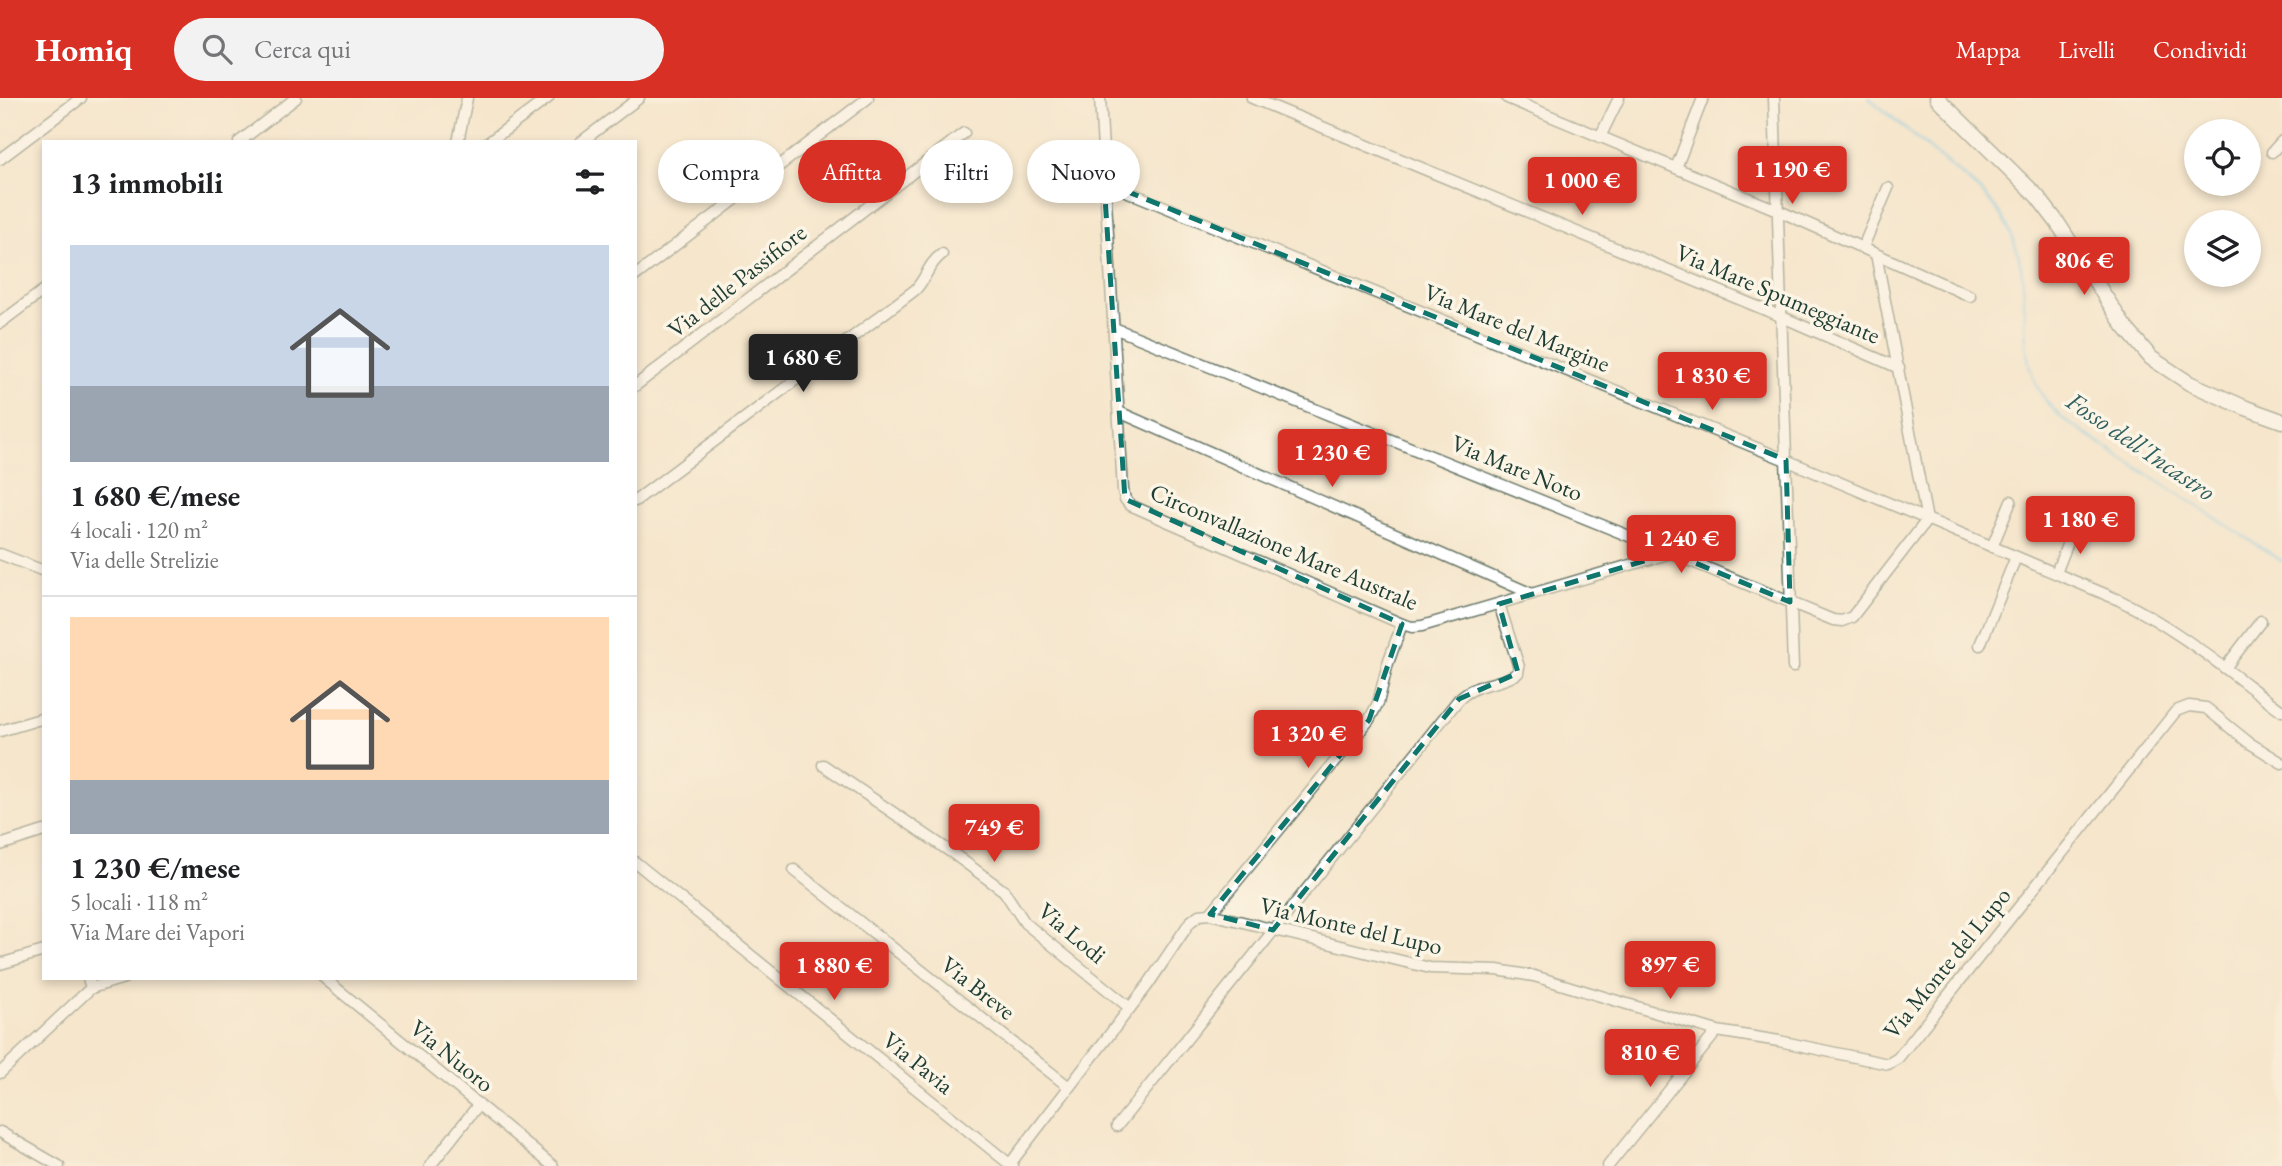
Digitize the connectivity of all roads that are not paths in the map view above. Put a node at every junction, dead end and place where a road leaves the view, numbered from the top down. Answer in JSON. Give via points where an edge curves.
{"nodes":[{"id":1,"x":81,"y":98,"type":"edge"},
{"id":2,"x":296,"y":98,"type":"edge"},
{"id":3,"x":467,"y":98,"type":"edge"},
{"id":4,"x":548,"y":98,"type":"edge"},
{"id":5,"x":639,"y":98,"type":"edge"},
{"id":6,"x":868,"y":98,"type":"edge"},
{"id":7,"x":1100,"y":98,"type":"edge"},
{"id":8,"x":1252,"y":98,"type":"edge"},
{"id":9,"x":1507,"y":98,"type":"edge"},
{"id":10,"x":1619,"y":98,"type":"edge"},
{"id":11,"x":1703,"y":98,"type":"edge"},
{"id":12,"x":1774,"y":98,"type":"edge"},
{"id":13,"x":1937,"y":98,"type":"edge"},
{"id":14,"x":964,"y":133,"type":"dead end"},
{"id":15,"x":1600,"y":136,"type":"junction"},
{"id":16,"x":242,"y":140,"type":"edge"},
{"id":17,"x":458,"y":140,"type":"edge"},
{"id":18,"x":492,"y":140,"type":"edge"},
{"id":19,"x":584,"y":140,"type":"edge"},
{"id":20,"x":1102,"y":140,"type":"edge"},
{"id":21,"x":2282,"y":141,"type":"edge"},
{"id":22,"x":2272,"y":152,"type":"dead end"},
{"id":23,"x":0,"y":159,"type":"edge"},
{"id":24,"x":1676,"y":168,"type":"junction"},
{"id":25,"x":1888,"y":188,"type":"dead end"},
{"id":26,"x":1140,"y":197,"type":"edge"},
{"id":27,"x":1105,"y":203,"type":"edge"},
{"id":28,"x":1777,"y":210,"type":"junction"},
{"id":29,"x":1863,"y":247,"type":"junction"},
{"id":30,"x":942,"y":254,"type":"dead end"},
{"id":31,"x":1876,"y":254,"type":"junction"},
{"id":32,"x":637,"y":274,"type":"edge"},
{"id":33,"x":42,"y":292,"type":"edge"},
{"id":34,"x":1970,"y":296,"type":"dead end"},
{"id":35,"x":1780,"y":316,"type":"junction"},
{"id":36,"x":0,"y":323,"type":"edge"},
{"id":37,"x":1114,"y":328,"type":"junction"},
{"id":38,"x":1899,"y":368,"type":"junction"},
{"id":39,"x":637,"y":384,"type":"edge"},
{"id":40,"x":1119,"y":412,"type":"junction"},
{"id":41,"x":2282,"y":421,"type":"edge"},
{"id":42,"x":1786,"y":460,"type":"junction"},
{"id":43,"x":637,"y":499,"type":"edge"},
{"id":44,"x":2011,"y":501,"type":"dead end"},
{"id":45,"x":1927,"y":520,"type":"junction"},
{"id":46,"x":2074,"y":527,"type":"dead end"},
{"id":47,"x":1992,"y":547,"type":"junction"},
{"id":48,"x":1671,"y":553,"type":"junction"},
{"id":49,"x":0,"y":554,"type":"edge"},
{"id":50,"x":2016,"y":557,"type":"junction"},
{"id":51,"x":42,"y":570,"type":"edge"},
{"id":52,"x":2056,"y":573,"type":"junction"},
{"id":53,"x":1532,"y":594,"type":"junction"},
{"id":54,"x":1790,"y":603,"type":"junction"},
{"id":55,"x":1499,"y":604,"type":"junction"},
{"id":56,"x":2261,"y":621,"type":"dead end"},
{"id":57,"x":1402,"y":624,"type":"junction"},
{"id":58,"x":1980,"y":645,"type":"dead end"},
{"id":59,"x":1793,"y":667,"type":"dead end"},
{"id":60,"x":2225,"y":668,"type":"junction"},
{"id":61,"x":2282,"y":711,"type":"edge"},
{"id":62,"x":42,"y":719,"type":"edge"},
{"id":63,"x":0,"y":731,"type":"edge"},
{"id":64,"x":2282,"y":763,"type":"edge"},
{"id":65,"x":823,"y":765,"type":"dead end"},
{"id":66,"x":42,"y":832,"type":"edge"},
{"id":67,"x":0,"y":845,"type":"edge"},
{"id":68,"x":637,"y":864,"type":"edge"},
{"id":69,"x":794,"y":870,"type":"dead end"},
{"id":70,"x":1210,"y":914,"type":"junction"},
{"id":71,"x":1273,"y":930,"type":"junction"},
{"id":72,"x":42,"y":952,"type":"edge"},
{"id":73,"x":0,"y":964,"type":"edge"},
{"id":74,"x":110,"y":980,"type":"edge"},
{"id":75,"x":326,"y":980,"type":"edge"},
{"id":76,"x":89,"y":983,"type":"edge"},
{"id":77,"x":1130,"y":1008,"type":"junction"},
{"id":78,"x":1717,"y":1031,"type":"junction"},
{"id":79,"x":0,"y":1073,"type":"edge"},
{"id":80,"x":1069,"y":1087,"type":"junction"},
{"id":81,"x":478,"y":1104,"type":"junction"},
{"id":82,"x":1118,"y":1126,"type":"dead end"},
{"id":83,"x":0,"y":1132,"type":"edge"},
{"id":84,"x":1011,"y":1165,"type":"edge"},
{"id":85,"x":59,"y":1166,"type":"edge"},
{"id":86,"x":430,"y":1166,"type":"edge"},
{"id":87,"x":553,"y":1166,"type":"edge"},
{"id":88,"x":1608,"y":1166,"type":"edge"}],
"edges":[{"from":1,"to":23,"type":"street"},
{"from":2,"to":16,"type":"street"},
{"from":3,"to":17,"type":"street"},
{"from":4,"to":18,"type":"street"},
{"from":5,"to":19,"type":"street"},
{"from":6,"to":32,"type":"street"},
{"from":7,"to":20,"type":"street","name":"Circonvallazione Mare Australe"},
{"from":8,"to":35,"type":"street","name":"Via Mare Spumeggiante"},
{"from":9,"to":15,"type":"street"},
{"from":10,"to":15,"type":"street"},
{"from":11,"to":24,"type":"street"},
{"from":12,"to":28,"type":"street"},
{"from":13,"to":41,"type":"main road","via":[[2037,196],[2124,326],[2151,358],[2189,383]]},
{"from":14,"to":39,"type":"street","name":"Via delle Passifiore"},
{"from":15,"to":24,"type":"street"},
{"from":21,"to":22,"type":"street"},
{"from":24,"to":28,"type":"street"},
{"from":25,"to":29,"type":"street"},
{"from":26,"to":42,"type":"street","name":"Via Mare del Margine"},
{"from":27,"to":37,"type":"street","name":"Circonvallazione Mare Australe"},
{"from":28,"to":29,"type":"street"},
{"from":28,"to":35,"type":"street"},
{"from":29,"to":31,"type":"street"},
{"from":30,"to":43,"type":"street","via":[[915,290]]},
{"from":31,"to":34,"type":"street"},
{"from":31,"to":38,"type":"street"},
{"from":33,"to":36,"type":"street"},
{"from":35,"to":38,"type":"street","name":"Via Mare Spumeggiante"},
{"from":35,"to":42,"type":"street"},
{"from":37,"to":40,"type":"street","name":"Circonvallazione Mare Australe"},
{"from":37,"to":48,"type":"street","name":"Via Mare Noto"},
{"from":38,"to":45,"type":"street"},
{"from":40,"to":53,"type":"street"},
{"from":40,"to":57,"type":"street","name":"Circonvallazione Mare Australe","via":[[1123,493],[1130,505]]},
{"from":42,"to":45,"type":"street","name":"Via Mare del Margine"},
{"from":42,"to":54,"type":"street"},
{"from":44,"to":47,"type":"street"},
{"from":45,"to":47,"type":"street","name":"Via Mare del Margine"},
{"from":45,"to":54,"type":"street","via":[[1852,617],[1833,621]]},
{"from":46,"to":52,"type":"street"},
{"from":47,"to":50,"type":"street","name":"Via Mare del Margine"},
{"from":48,"to":53,"type":"street","name":"Circonvallazione Mare Australe"},
{"from":48,"to":54,"type":"street"},
{"from":49,"to":51,"type":"street"},
{"from":50,"to":52,"type":"street","name":"Via Mare del Margine"},
{"from":50,"to":58,"type":"street"},
{"from":52,"to":60,"type":"street","name":"Via Mare del Margine","via":[[2147,614]]},
{"from":53,"to":55,"type":"street","name":"Circonvallazione Mare Australe"},
{"from":54,"to":59,"type":"street"},
{"from":55,"to":57,"type":"street","name":"Circonvallazione Mare Australe","via":[[1420,626]]},
{"from":55,"to":71,"type":"street","via":[[1518,673],[1472,689],[1459,699]]},
{"from":56,"to":60,"type":"street"},
{"from":57,"to":70,"type":"street","via":[[1371,717]]},
{"from":60,"to":61,"type":"street","name":"Via Mare del Margine"},
{"from":62,"to":63,"type":"street"},
{"from":64,"to":78,"type":"street","name":"Via Monte del Lupo","via":[[2206,708],[2189,706],[2176,712],[1898,1058],[1888,1064]]},
{"from":65,"to":77,"type":"street","name":"Via Lodi","via":[[1004,891],[1025,923]]},
{"from":66,"to":67,"type":"street"},
{"from":68,"to":84,"type":"street","name":"Via Pavia"},
{"from":69,"to":80,"type":"street","name":"Via Breve"},
{"from":70,"to":71,"type":"street","name":"Via Monte del Lupo"},
{"from":70,"to":77,"type":"street","via":[[1192,920]]},
{"from":71,"to":78,"type":"street","name":"Via Monte del Lupo","via":[[1430,968],[1534,976]]},
{"from":71,"to":82,"type":"street"},
{"from":72,"to":73,"type":"street"},
{"from":74,"to":76,"type":"street"},
{"from":75,"to":81,"type":"street","name":"Via Nuoro"},
{"from":76,"to":79,"type":"street"},
{"from":77,"to":80,"type":"street"},
{"from":78,"to":88,"type":"street"},
{"from":80,"to":84,"type":"street"},
{"from":81,"to":86,"type":"street"},
{"from":81,"to":87,"type":"street","name":"Via Nuoro"},
{"from":83,"to":85,"type":"street"}]}
